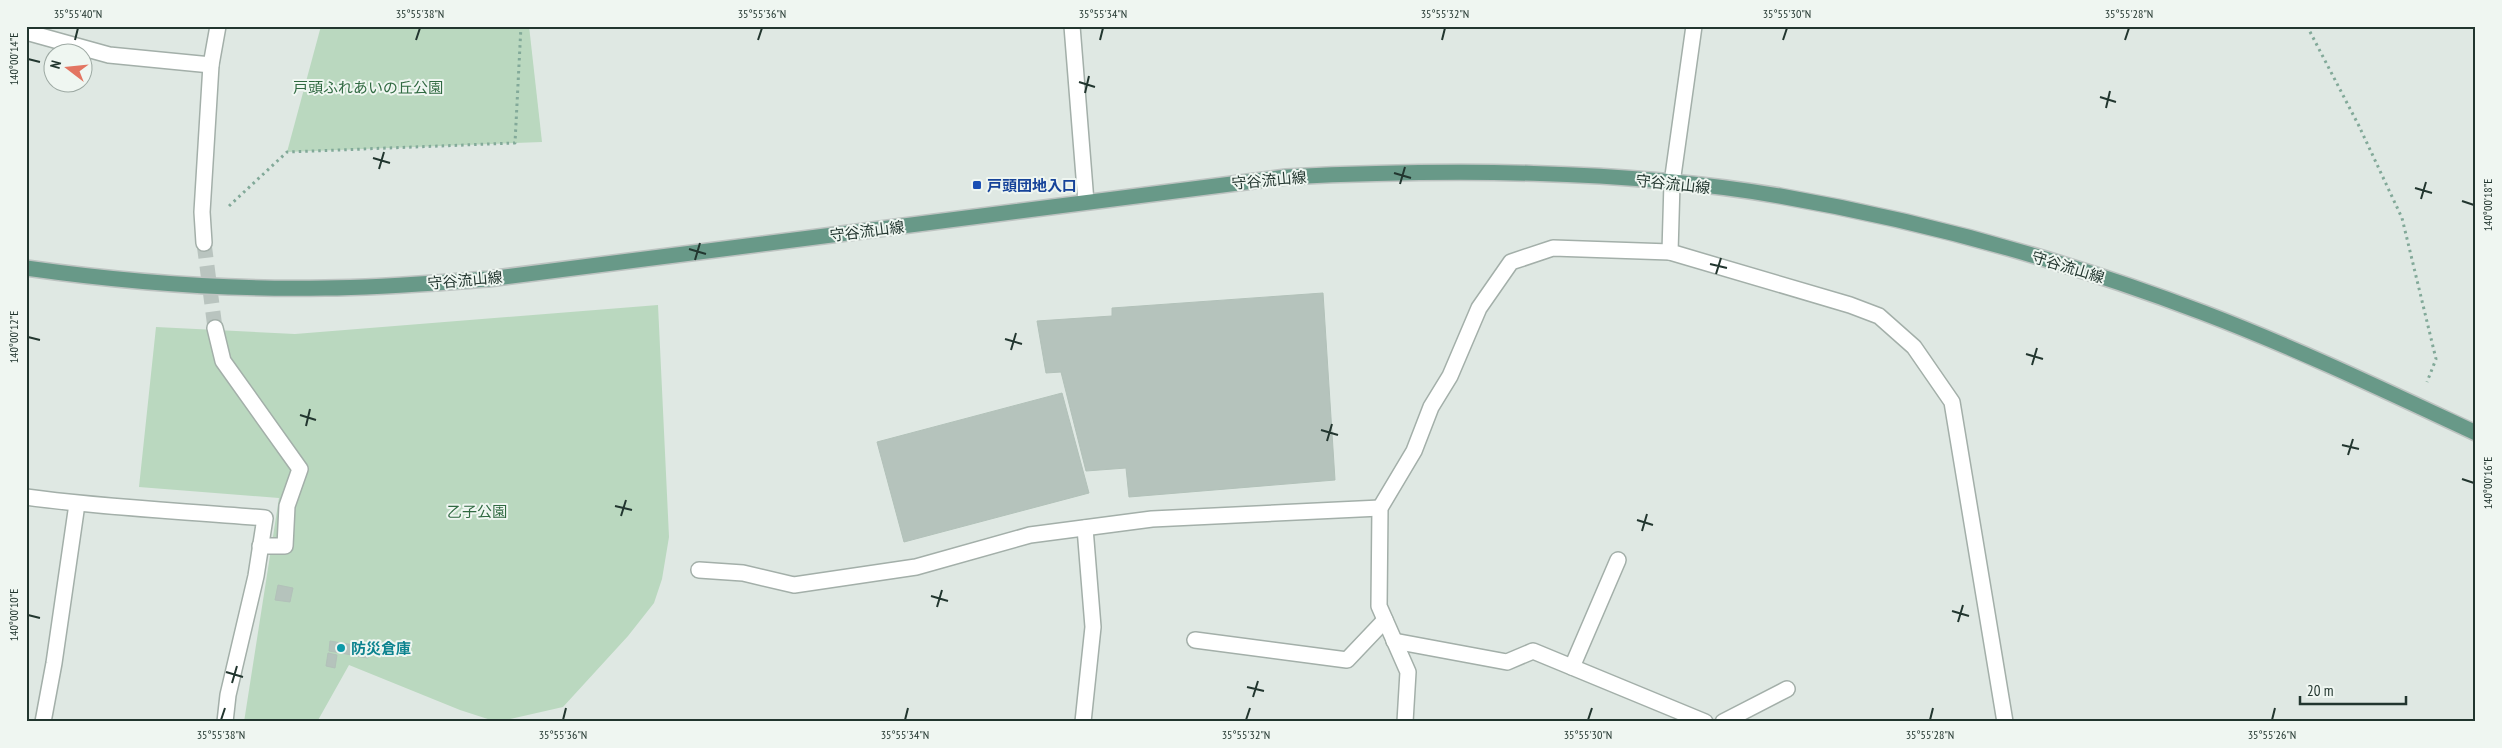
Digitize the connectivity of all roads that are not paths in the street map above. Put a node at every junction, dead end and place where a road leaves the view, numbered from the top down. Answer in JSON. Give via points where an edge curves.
{"nodes":[{"id":1,"x":218,"y":26,"type":"edge"},
{"id":2,"x":1072,"y":26,"type":"edge"},
{"id":3,"x":1694,"y":26,"type":"edge"},
{"id":4,"x":26,"y":32,"type":"edge"},
{"id":5,"x":211,"y":65,"type":"junction"},
{"id":6,"x":1672,"y":183,"type":"junction"},
{"id":7,"x":1086,"y":202,"type":"junction"},
{"id":8,"x":204,"y":243,"type":"tunnel mouth"},
{"id":9,"x":1670,"y":252,"type":"junction"},
{"id":10,"x":26,"y":268,"type":"edge"},
{"id":11,"x":215,"y":328,"type":"tunnel mouth"},
{"id":12,"x":2476,"y":433,"type":"edge"},
{"id":13,"x":26,"y":497,"type":"edge"},
{"id":14,"x":77,"y":504,"type":"junction"},
{"id":15,"x":1380,"y":508,"type":"junction"},
{"id":16,"x":1085,"y":528,"type":"junction"},
{"id":17,"x":260,"y":546,"type":"junction"},
{"id":18,"x":1618,"y":560,"type":"dead end"},
{"id":19,"x":699,"y":570,"type":"dead end"},
{"id":20,"x":1385,"y":620,"type":"junction"},
{"id":21,"x":1195,"y":640,"type":"dead end"},
{"id":22,"x":1394,"y":642,"type":"junction"},
{"id":23,"x":1572,"y":667,"type":"junction"},
{"id":24,"x":1787,"y":689,"type":"dead end"},
{"id":25,"x":43,"y":722,"type":"edge"},
{"id":26,"x":225,"y":722,"type":"edge"},
{"id":27,"x":1083,"y":722,"type":"edge"},
{"id":28,"x":1405,"y":722,"type":"edge"},
{"id":29,"x":1705,"y":722,"type":"edge"},
{"id":30,"x":1723,"y":722,"type":"edge"},
{"id":31,"x":2005,"y":722,"type":"edge"}],
"edges":[{"from":1,"to":5,"type":"street"},
{"from":2,"to":7,"type":"street"},
{"from":3,"to":6,"type":"street"},
{"from":4,"to":5,"type":"street","via":[[110,55]]},
{"from":5,"to":8,"type":"street","via":[[202,212]]},
{"from":6,"to":7,"type":"main road","name":"守谷流山線","via":[[1474,172],[1373,173],[1286,177]]},
{"from":6,"to":9,"type":"street"},
{"from":6,"to":12,"type":"main road","name":"守谷流山線","via":[[1777,196],[1867,212],[2043,259],[2126,285],[2284,345]]},
{"from":7,"to":10,"type":"main road","name":"守谷流山線","via":[[488,279],[404,285],[225,287]]},
{"from":9,"to":15,"type":"street","via":[[1553,248],[1511,262],[1480,308],[1450,376],[1431,407],[1414,451]]},
{"from":9,"to":31,"type":"street","via":[[1880,316],[1914,347],[1952,402]]},
{"from":11,"to":17,"type":"street","via":[[223,361],[300,469],[286,506],[285,546]]},
{"from":13,"to":14,"type":"street"},
{"from":14,"to":17,"type":"street","via":[[265,518]]},
{"from":14,"to":25,"type":"street"},
{"from":15,"to":16,"type":"street","via":[[1152,520]]},
{"from":15,"to":20,"type":"street","via":[[1379,606]]},
{"from":16,"to":19,"type":"street","via":[[1030,534],[916,567],[794,586],[743,573]]},
{"from":16,"to":27,"type":"street","via":[[1093,627]]},
{"from":17,"to":26,"type":"street"},
{"from":18,"to":23,"type":"street"},
{"from":20,"to":21,"type":"street","via":[[1347,660]]},
{"from":20,"to":22,"type":"street"},
{"from":22,"to":23,"type":"street","via":[[1507,662],[1533,651]]},
{"from":22,"to":28,"type":"street","via":[[1408,672]]},
{"from":23,"to":29,"type":"street"},
{"from":24,"to":30,"type":"street"}]}
